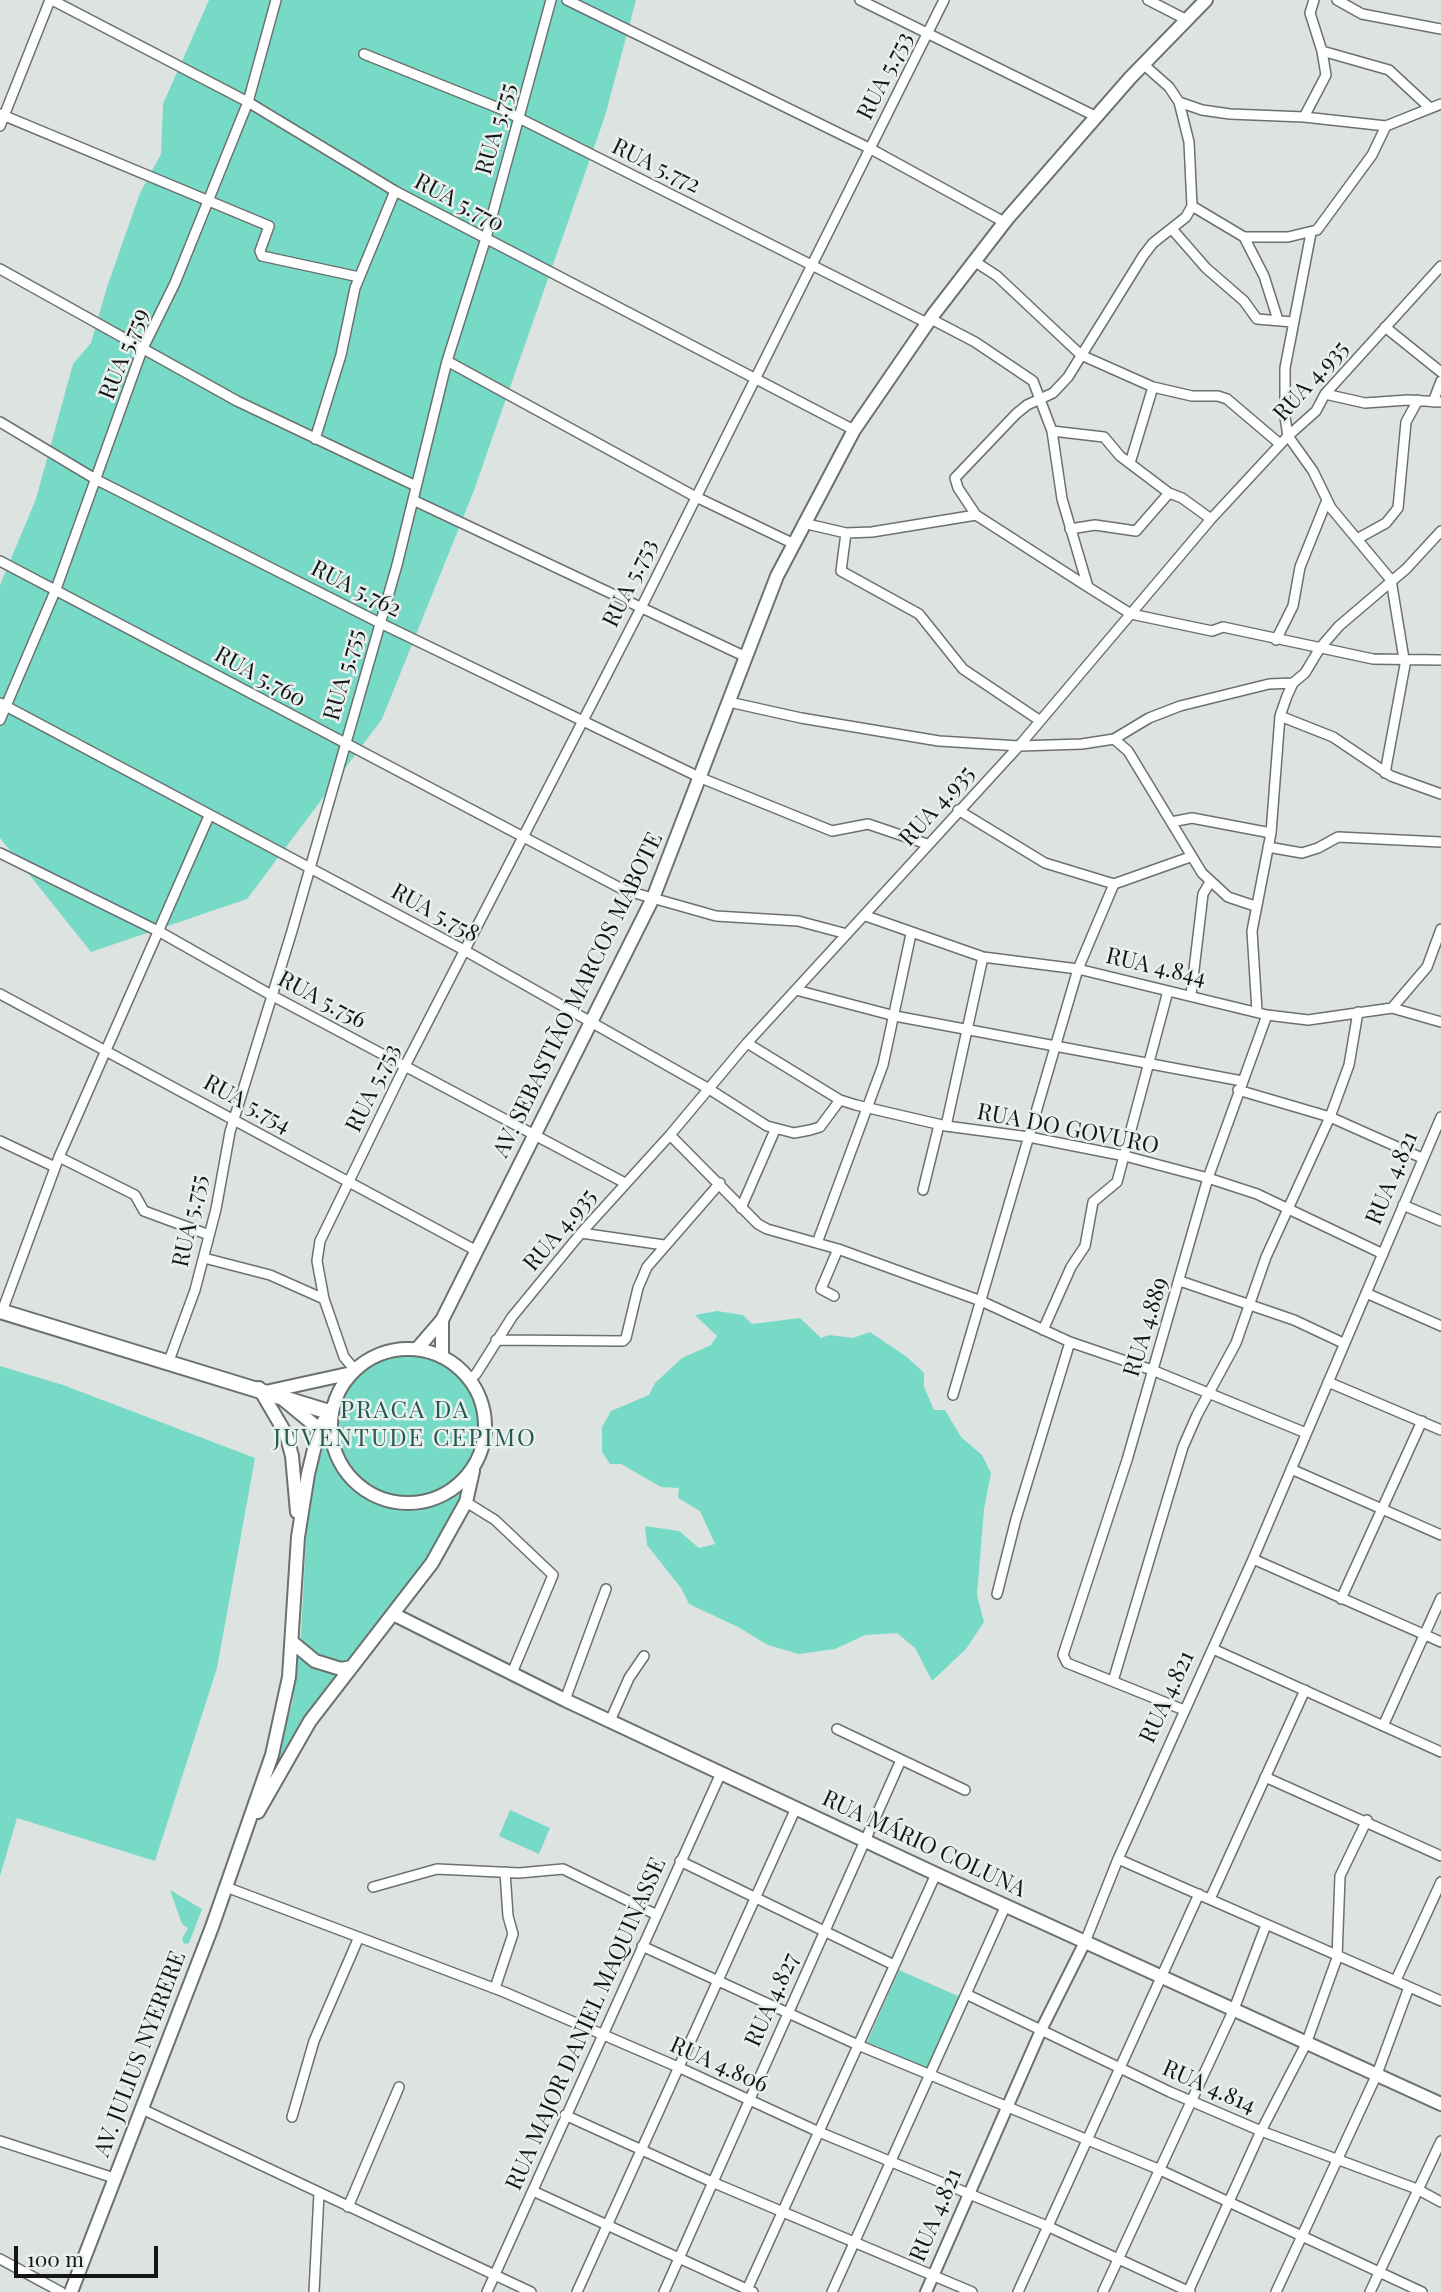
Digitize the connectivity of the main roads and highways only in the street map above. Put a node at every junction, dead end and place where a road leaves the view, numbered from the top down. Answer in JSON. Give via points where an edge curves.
{"nodes":[{"id":1,"x":1206,"y":0,"type":"edge"},
{"id":2,"x":1,"y":1308,"type":"edge"},
{"id":3,"x":442,"y":1320,"type":"junction"},
{"id":4,"x":417,"y":1349,"type":"junction"},
{"id":5,"x":442,"y":1357,"type":"junction"},
{"id":6,"x":353,"y":1372,"type":"junction"},
{"id":7,"x":264,"y":1390,"type":"junction"},
{"id":8,"x":332,"y":1408,"type":"junction"},
{"id":9,"x":319,"y":1429,"type":"junction"},
{"id":10,"x":332,"y":1440,"type":"junction"},
{"id":11,"x":477,"y":1462,"type":"junction"},
{"id":12,"x":298,"y":1543,"type":"junction"},
{"id":13,"x":396,"y":1616,"type":"junction"},
{"id":14,"x":292,"y":1642,"type":"junction"},
{"id":15,"x":352,"y":1667,"type":"junction"},
{"id":16,"x":247,"y":1831,"type":"junction"},
{"id":17,"x":1441,"y":2104,"type":"edge"},
{"id":18,"x":71,"y":2292,"type":"edge"}],
"edges":[{"from":1,"to":3,"type":"main road","name":"AV. SEBASTIÃO MARCOS MABOTE","via":[[1095,116],[1004,222],[854,429],[792,543],[766,603],[653,898]]},
{"from":2,"to":7,"type":"main road"},
{"from":2,"to":8,"type":"main road"},
{"from":3,"to":4,"type":"main road","name":"AV. SEBASTIÃO MARCOS MABOTE"},
{"from":3,"to":5,"type":"main road","name":"AV. SEBASTIÃO MARCOS MABOTE"},
{"from":4,"to":5,"type":"main road"},
{"from":4,"to":6,"type":"main road","via":[[384,1353]]},
{"from":5,"to":11,"type":"main road","via":[[470,1379],[480,1397],[485,1437]]},
{"from":6,"to":7,"type":"main road"},
{"from":6,"to":8,"type":"main road"},
{"from":7,"to":9,"type":"main road"},
{"from":7,"to":12,"type":"main road","via":[[291,1452]]},
{"from":8,"to":9,"type":"main road","name":"AV. JULIUS NYERERE"},
{"from":8,"to":10,"type":"main road"},
{"from":9,"to":10,"type":"main road"},
{"from":9,"to":12,"type":"main road","name":"AV. JULIUS NYERERE"},
{"from":10,"to":11,"type":"main road","via":[[347,1474],[361,1487],[397,1503],[435,1499],[453,1490]]},
{"from":11,"to":13,"type":"main road","name":"AV. JULIUS NYERERE","via":[[466,1502]]},
{"from":12,"to":14,"type":"main road","name":"AV. JULIUS NYERERE"},
{"from":13,"to":15,"type":"main road","name":"AV. JULIUS NYERERE"},
{"from":13,"to":17,"type":"main road","name":"RUA MÁRIO COLUNA","via":[[936,1874]]},
{"from":14,"to":15,"type":"main road","via":[[315,1661],[341,1669]]},
{"from":14,"to":16,"type":"main road","name":"AV. JULIUS NYERERE","via":[[279,1731]]},
{"from":15,"to":16,"type":"main road","name":"AV. JULIUS NYERERE","via":[[310,1721]]},
{"from":16,"to":18,"type":"main road","name":"AV. JULIUS NYERERE"}]}
